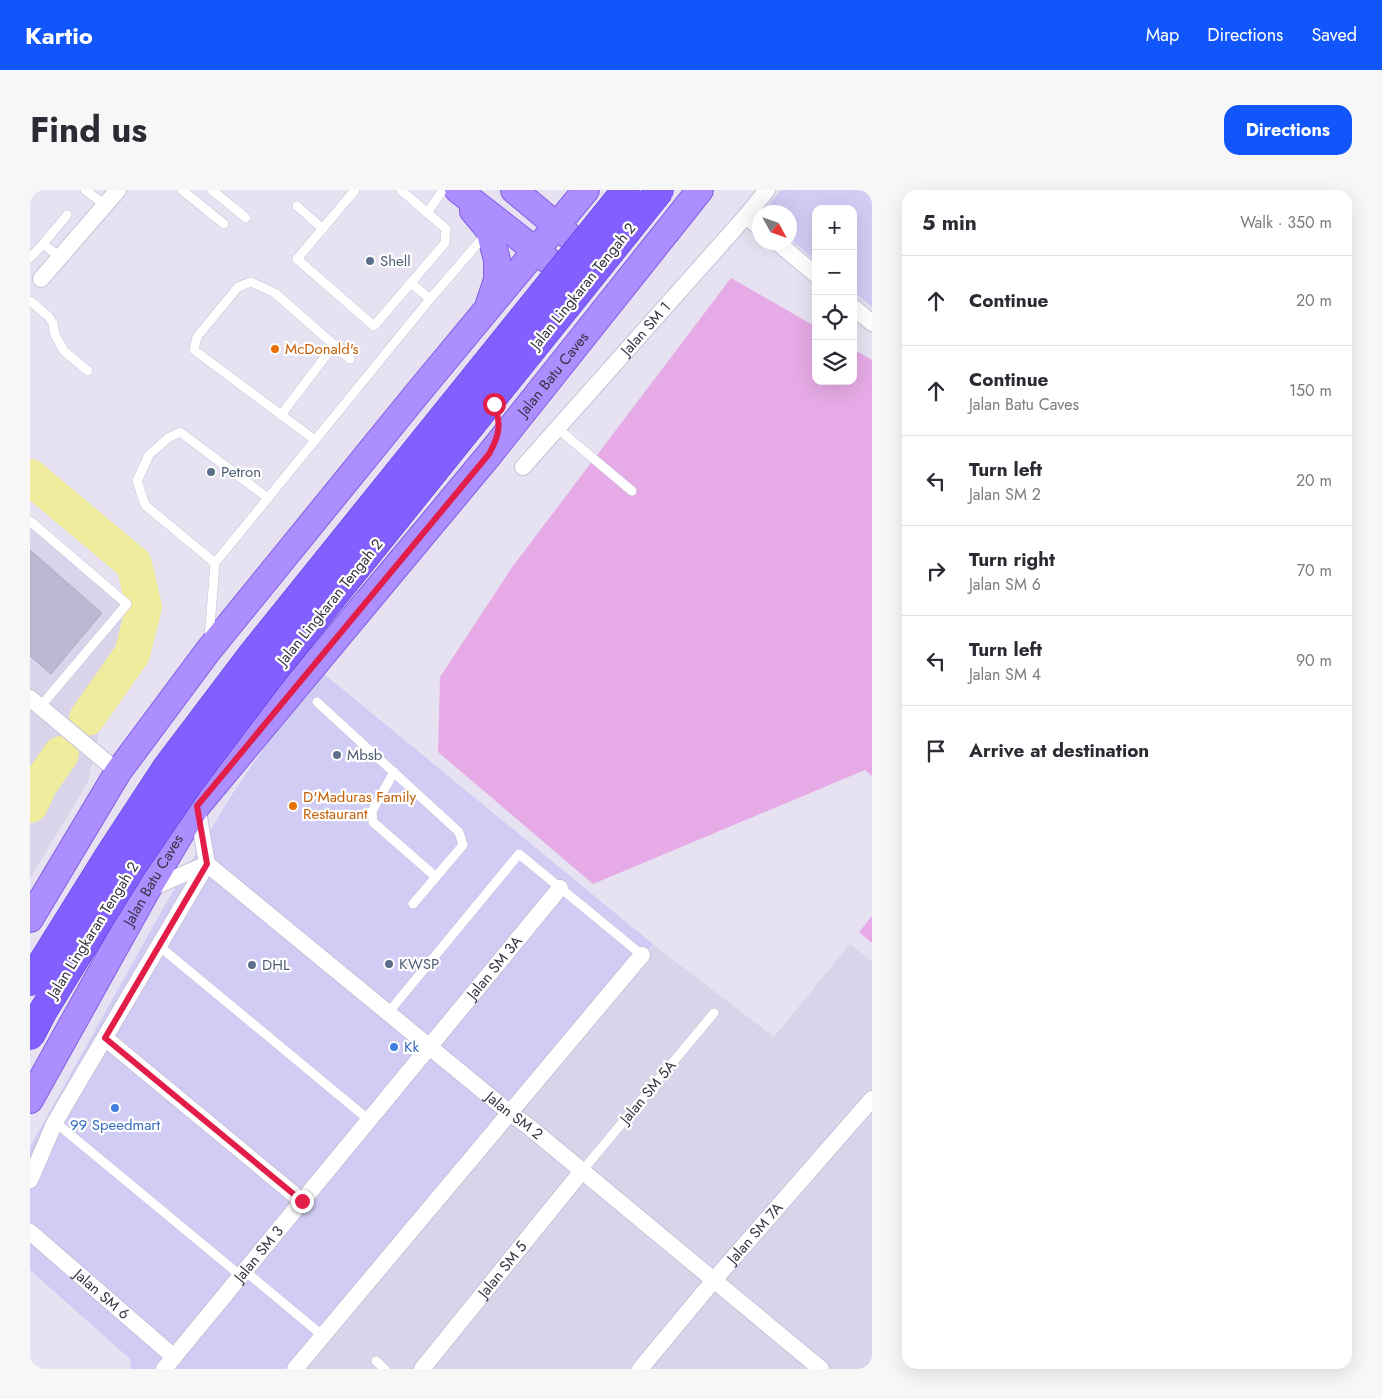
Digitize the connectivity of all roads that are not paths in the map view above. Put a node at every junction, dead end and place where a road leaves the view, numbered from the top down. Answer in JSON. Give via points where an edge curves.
{"nodes":[{"id":1,"x":85,"y":190,"type":"edge"},
{"id":2,"x":118,"y":190,"type":"edge"},
{"id":3,"x":182,"y":190,"type":"edge"},
{"id":4,"x":212,"y":190,"type":"edge"},
{"id":5,"x":355,"y":190,"type":"edge"},
{"id":6,"x":401,"y":190,"type":"edge"},
{"id":7,"x":443,"y":190,"type":"edge"},
{"id":8,"x":456,"y":190,"type":"edge"},
{"id":9,"x":514,"y":190,"type":"edge"},
{"id":10,"x":586,"y":190,"type":"edge"},
{"id":11,"x":626,"y":190,"type":"edge"},
{"id":12,"x":660,"y":190,"type":"edge"},
{"id":13,"x":767,"y":190,"type":"edge"},
{"id":14,"x":696,"y":195,"type":"edge"},
{"id":15,"x":106,"y":205,"type":"junction"},
{"id":16,"x":297,"y":206,"type":"dead end"},
{"id":17,"x":427,"y":213,"type":"junction"},
{"id":18,"x":66,"y":215,"type":"dead end"},
{"id":19,"x":746,"y":216,"type":"junction"},
{"id":20,"x":246,"y":218,"type":"dead end"},
{"id":21,"x":752,"y":221,"type":"edge"},
{"id":22,"x":224,"y":224,"type":"dead end"},
{"id":23,"x":557,"y":225,"type":"junction"},
{"id":24,"x":323,"y":229,"type":"junction"},
{"id":25,"x":490,"y":230,"type":"junction"},
{"id":26,"x":43,"y":244,"type":"junction"},
{"id":27,"x":786,"y":250,"type":"edge"},
{"id":28,"x":535,"y":252,"type":"junction"},
{"id":29,"x":60,"y":257,"type":"junction"},
{"id":30,"x":30,"y":258,"type":"edge"},
{"id":31,"x":812,"y":272,"type":"edge"},
{"id":32,"x":41,"y":278,"type":"dead end"},
{"id":33,"x":411,"y":283,"type":"junction"},
{"id":34,"x":605,"y":283,"type":"junction"},
{"id":35,"x":430,"y":299,"type":"junction"},
{"id":36,"x":30,"y":302,"type":"edge"},
{"id":37,"x":487,"y":309,"type":"junction"},
{"id":38,"x":857,"y":310,"type":"edge"},
{"id":39,"x":872,"y":323,"type":"edge"},
{"id":40,"x":334,"y":345,"type":"junction"},
{"id":41,"x":350,"y":359,"type":"dead end"},
{"id":42,"x":563,"y":364,"type":"junction"},
{"id":43,"x":88,"y":371,"type":"dead end"},
{"id":44,"x":416,"y":395,"type":"junction"},
{"id":45,"x":281,"y":415,"type":"junction"},
{"id":46,"x":557,"y":428,"type":"junction"},
{"id":47,"x":315,"y":440,"type":"junction"},
{"id":48,"x":489,"y":454,"type":"junction"},
{"id":49,"x":523,"y":467,"type":"dead end"},
{"id":50,"x":632,"y":491,"type":"dead end"},
{"id":51,"x":268,"y":498,"type":"junction"},
{"id":52,"x":30,"y":521,"type":"edge"},
{"id":53,"x":215,"y":563,"type":"junction"},
{"id":54,"x":208,"y":651,"type":"junction"},
{"id":55,"x":317,"y":702,"type":"dead end"},
{"id":56,"x":34,"y":705,"type":"edge"},
{"id":57,"x":118,"y":772,"type":"junction"},
{"id":58,"x":394,"y":772,"type":"junction"},
{"id":59,"x":197,"y":806,"type":"junction"},
{"id":60,"x":207,"y":864,"type":"junction"},
{"id":61,"x":436,"y":877,"type":"junction"},
{"id":62,"x":560,"y":888,"type":"junction"},
{"id":63,"x":147,"y":890,"type":"junction"},
{"id":64,"x":413,"y":904,"type":"dead end"},
{"id":65,"x":30,"y":920,"type":"edge"},
{"id":66,"x":159,"y":946,"type":"junction"},
{"id":67,"x":642,"y":955,"type":"joint"},
{"id":68,"x":30,"y":982,"type":"edge"},
{"id":69,"x":388,"y":1013,"type":"junction"},
{"id":70,"x":714,"y":1013,"type":"dead end"},
{"id":71,"x":30,"y":1036,"type":"edge"},
{"id":72,"x":105,"y":1038,"type":"junction"},
{"id":73,"x":429,"y":1047,"type":"junction"},
{"id":74,"x":872,"y":1099,"type":"edge"},
{"id":75,"x":30,"y":1100,"type":"edge"},
{"id":76,"x":510,"y":1113,"type":"junction"},
{"id":77,"x":369,"y":1120,"type":"junction"},
{"id":78,"x":55,"y":1122,"type":"junction"},
{"id":79,"x":582,"y":1171,"type":"junction"},
{"id":80,"x":30,"y":1180,"type":"edge"},
{"id":81,"x":302,"y":1201,"type":"junction"},
{"id":82,"x":30,"y":1232,"type":"edge"},
{"id":83,"x":243,"y":1273,"type":"junction"},
{"id":84,"x":714,"y":1280,"type":"junction"},
{"id":85,"x":323,"y":1336,"type":"junction"},
{"id":86,"x":376,"y":1362,"type":"dead end"},
{"id":87,"x":169,"y":1363,"type":"edge"},
{"id":88,"x":295,"y":1369,"type":"edge"},
{"id":89,"x":385,"y":1369,"type":"edge"},
{"id":90,"x":422,"y":1369,"type":"edge"},
{"id":91,"x":640,"y":1369,"type":"edge"},
{"id":92,"x":821,"y":1369,"type":"edge"}],
"edges":[{"from":1,"to":15,"type":"lane"},
{"from":2,"to":15,"type":"street"},
{"from":3,"to":22,"type":"lane"},
{"from":4,"to":20,"type":"lane"},
{"from":5,"to":24,"type":"lane"},
{"from":6,"to":17,"type":"lane"},
{"from":7,"to":17,"type":"lane"},
{"from":8,"to":25,"type":"main road"},
{"from":8,"to":28,"type":"main road"},
{"from":9,"to":23,"type":"main road"},
{"from":10,"to":23,"type":"main road"},
{"from":11,"to":68,"type":"highway","name":"Jalan Lingkaran Tengah 2","bridge":true,"via":[[254,652],[167,767]]},
{"from":12,"to":71,"type":"highway","name":"Jalan Lingkaran Tengah 2","bridge":true,"via":[[275,669],[189,783],[133,865]]},
{"from":13,"to":19,"type":"street","name":"Jalan SM 1"},
{"from":14,"to":34,"type":"main road","via":[[663,217]]},
{"from":14,"to":42,"type":"main road","name":"Jalan Batu Caves"},
{"from":15,"to":29,"type":"street"},
{"from":16,"to":24,"type":"lane"},
{"from":17,"to":33,"type":"lane","via":[[446,230],[446,243]]},
{"from":18,"to":26,"type":"lane"},
{"from":19,"to":21,"type":"street"},
{"from":19,"to":46,"type":"street","name":"Jalan SM 1"},
{"from":23,"to":28,"type":"main road"},
{"from":23,"to":34,"type":"main road","via":[[602,268]]},
{"from":24,"to":33,"type":"lane","via":[[297,259],[374,326]]},
{"from":25,"to":35,"type":"lane"},
{"from":25,"to":37,"type":"main road","via":[[497,260],[497,280]]},
{"from":26,"to":29,"type":"lane"},
{"from":26,"to":30,"type":"lane"},
{"from":27,"to":31,"type":"street"},
{"from":28,"to":34,"type":"main road","via":[[589,285]]},
{"from":28,"to":37,"type":"main road"},
{"from":29,"to":32,"type":"street"},
{"from":33,"to":35,"type":"lane"},
{"from":34,"to":42,"type":"main road","via":[[589,322]]},
{"from":35,"to":47,"type":"lane"},
{"from":36,"to":43,"type":"lane","via":[[53,323],[55,335],[64,350]]},
{"from":37,"to":44,"type":"main road"},
{"from":38,"to":39,"type":"street"},
{"from":40,"to":41,"type":"lane"},
{"from":40,"to":45,"type":"lane"},
{"from":40,"to":45,"type":"lane","via":[[275,293],[251,282],[238,287],[197,337],[194,350]]},
{"from":42,"to":48,"type":"main road","name":"Jalan Batu Caves"},
{"from":44,"to":48,"type":"main road","via":[[439,380],[462,380],[481,389],[494,404],[499,425],[497,440]]},
{"from":44,"to":54,"type":"main road"},
{"from":45,"to":47,"type":"lane"},
{"from":46,"to":49,"type":"street","name":"Jalan SM 1"},
{"from":46,"to":50,"type":"lane"},
{"from":47,"to":51,"type":"lane"},
{"from":48,"to":59,"type":"main road","name":"Jalan Batu Caves"},
{"from":51,"to":53,"type":"lane"},
{"from":51,"to":53,"type":"lane","via":[[180,432],[149,455],[136,481],[146,505]]},
{"from":52,"to":56,"type":"lane","via":[[127,604]]},
{"from":53,"to":54,"type":"lane"},
{"from":54,"to":57,"type":"main road"},
{"from":55,"to":58,"type":"lane"},
{"from":56,"to":57,"type":"street"},
{"from":57,"to":65,"type":"main road"},
{"from":58,"to":61,"type":"lane","via":[[372,810],[373,822]]},
{"from":58,"to":61,"type":"lane","via":[[459,832],[463,844]]},
{"from":59,"to":60,"type":"street"},
{"from":59,"to":63,"type":"main road","name":"Jalan Batu Caves"},
{"from":60,"to":63,"type":"street"},
{"from":60,"to":66,"type":"street"},
{"from":60,"to":69,"type":"street","name":"Jalan SM 2"},
{"from":61,"to":64,"type":"lane"},
{"from":62,"to":67,"type":"lane"},
{"from":62,"to":69,"type":"lane","via":[[519,854]]},
{"from":62,"to":73,"type":"street","name":"Jalan SM 3A"},
{"from":63,"to":75,"type":"main road","name":"Jalan Batu Caves"},
{"from":66,"to":72,"type":"street"},
{"from":66,"to":77,"type":"lane"},
{"from":67,"to":76,"type":"street"},
{"from":69,"to":73,"type":"street","name":"Jalan SM 2"},
{"from":70,"to":79,"type":"lane","name":"Jalan SM 5A"},
{"from":72,"to":78,"type":"street"},
{"from":72,"to":81,"type":"street"},
{"from":73,"to":76,"type":"street","name":"Jalan SM 2"},
{"from":73,"to":77,"type":"street","name":"Jalan SM 3"},
{"from":74,"to":84,"type":"street","name":"Jalan SM 7A"},
{"from":76,"to":79,"type":"street","name":"Jalan SM 2"},
{"from":76,"to":85,"type":"street"},
{"from":77,"to":81,"type":"street","name":"Jalan SM 3"},
{"from":78,"to":80,"type":"street"},
{"from":78,"to":83,"type":"lane"},
{"from":79,"to":84,"type":"street","name":"Jalan SM 2"},
{"from":79,"to":90,"type":"street","name":"Jalan SM 5"},
{"from":81,"to":83,"type":"street","name":"Jalan SM 3"},
{"from":82,"to":87,"type":"street","name":"Jalan SM 6"},
{"from":83,"to":85,"type":"lane"},
{"from":83,"to":87,"type":"street","name":"Jalan SM 3"},
{"from":84,"to":91,"type":"street","name":"Jalan SM 7A"},
{"from":84,"to":92,"type":"street","name":"Jalan SM 2"},
{"from":85,"to":88,"type":"street"},
{"from":86,"to":89,"type":"lane"}]}
